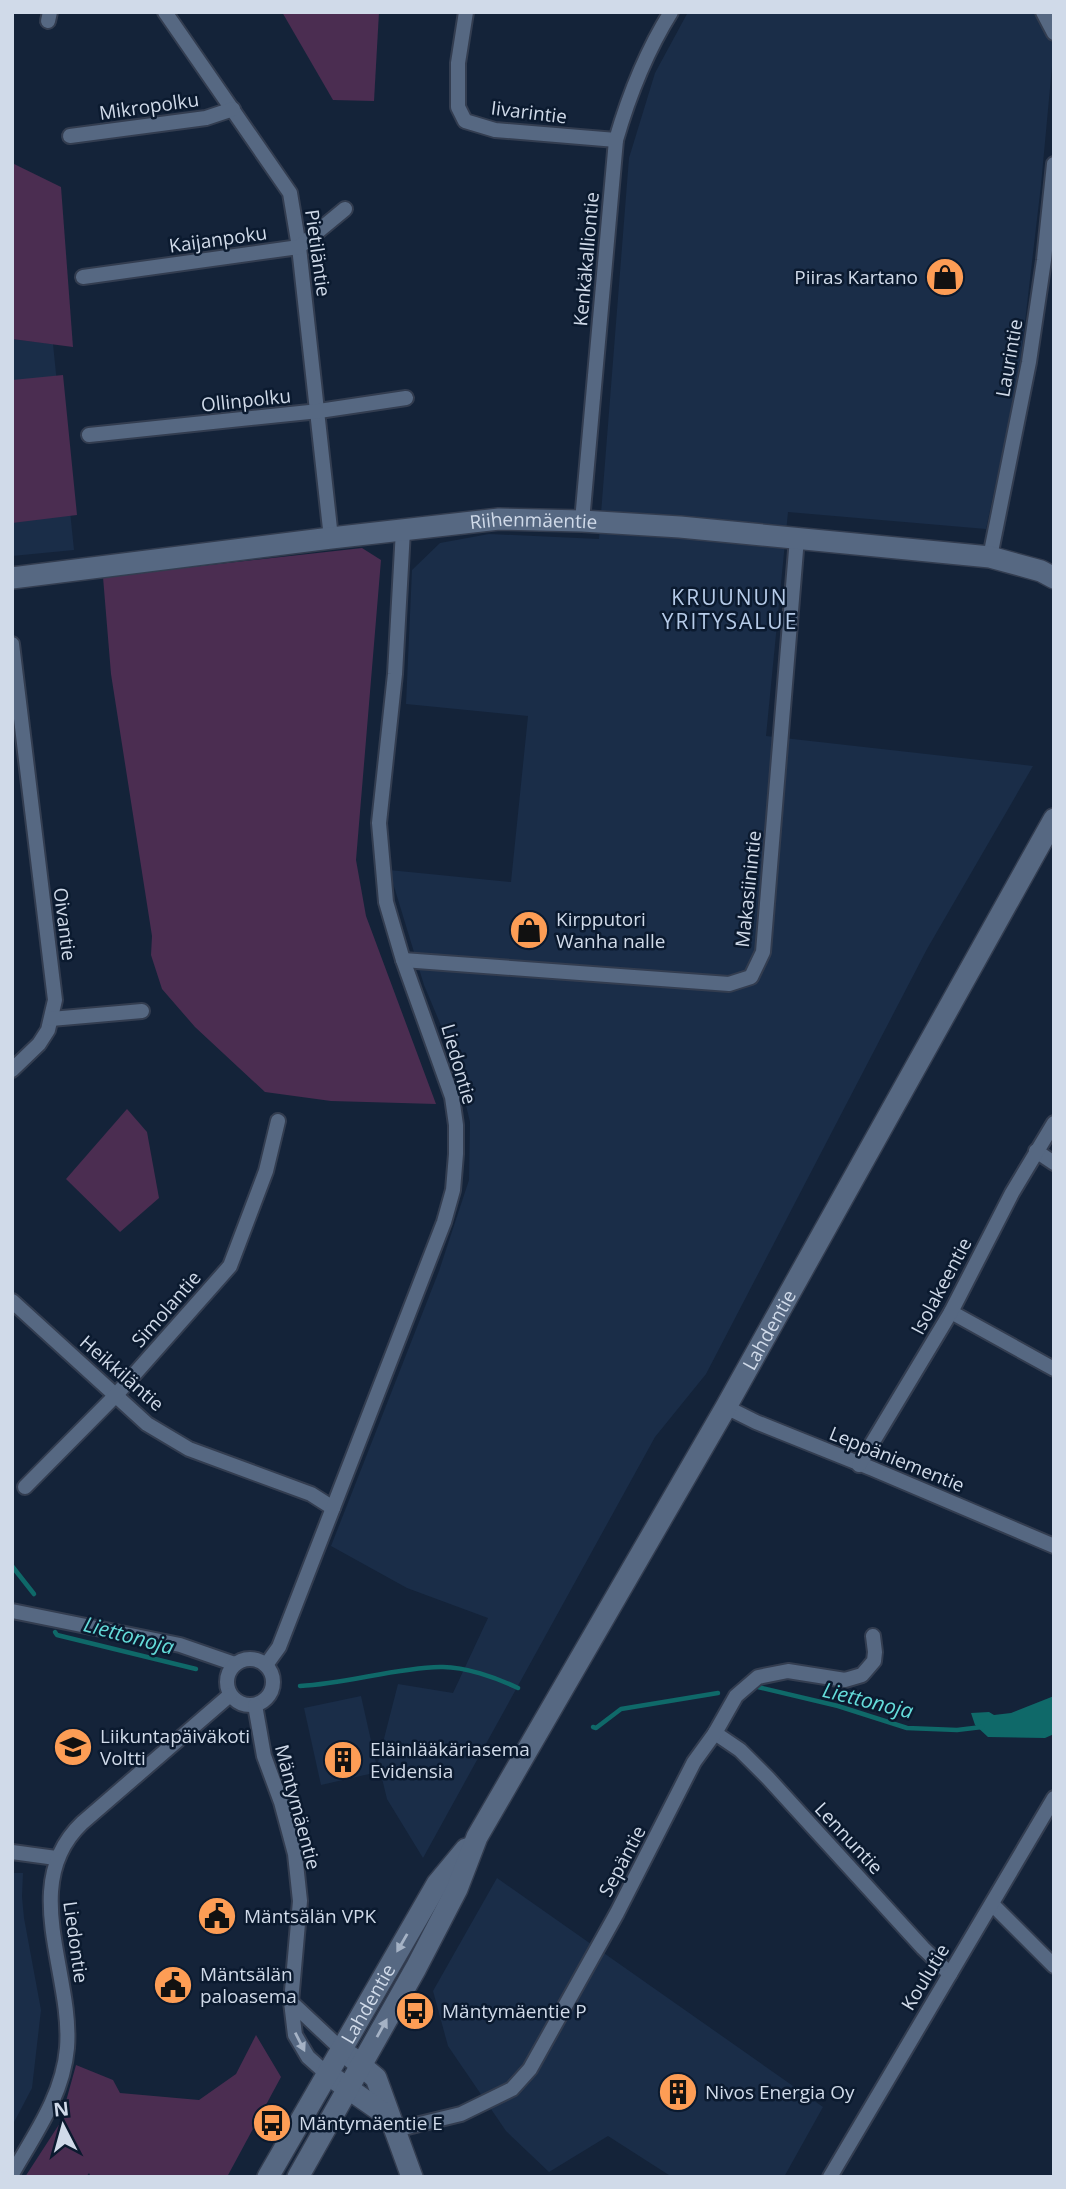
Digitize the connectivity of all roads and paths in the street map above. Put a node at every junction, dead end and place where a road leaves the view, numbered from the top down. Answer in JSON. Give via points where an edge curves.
{"nodes":[{"id":1,"x":164,"y":12,"type":"edge"},
{"id":2,"x":466,"y":12,"type":"edge"},
{"id":3,"x":671,"y":12,"type":"edge"},
{"id":4,"x":1043,"y":12,"type":"edge"},
{"id":5,"x":1054,"y":33,"type":"edge"},
{"id":6,"x":233,"y":109,"type":"junction"},
{"id":7,"x":70,"y":136,"type":"dead end"},
{"id":8,"x":616,"y":140,"type":"junction"},
{"id":9,"x":1054,"y":164,"type":"edge"},
{"id":10,"x":345,"y":209,"type":"dead end"},
{"id":11,"x":299,"y":247,"type":"junction"},
{"id":12,"x":83,"y":277,"type":"dead end"},
{"id":13,"x":406,"y":398,"type":"dead end"},
{"id":14,"x":319,"y":411,"type":"junction"},
{"id":15,"x":89,"y":435,"type":"dead end"},
{"id":16,"x":582,"y":521,"type":"junction"},
{"id":17,"x":403,"y":530,"type":"junction"},
{"id":18,"x":331,"y":538,"type":"junction"},
{"id":19,"x":797,"y":538,"type":"junction"},
{"id":20,"x":990,"y":557,"type":"junction"},
{"id":21,"x":12,"y":578,"type":"edge"},
{"id":22,"x":1054,"y":578,"type":"edge"},
{"id":23,"x":12,"y":644,"type":"edge"},
{"id":24,"x":16,"y":706,"type":"edge"},
{"id":25,"x":1054,"y":819,"type":"edge"},
{"id":26,"x":403,"y":960,"type":"junction"},
{"id":27,"x":142,"y":1011,"type":"dead end"},
{"id":28,"x":51,"y":1019,"type":"junction"},
{"id":29,"x":12,"y":1070,"type":"edge"},
{"id":30,"x":278,"y":1121,"type":"dead end"},
{"id":31,"x":1054,"y":1123,"type":"edge"},
{"id":32,"x":1036,"y":1152,"type":"junction"},
{"id":33,"x":1054,"y":1163,"type":"edge"},
{"id":34,"x":12,"y":1301,"type":"edge"},
{"id":35,"x":951,"y":1312,"type":"junction"},
{"id":36,"x":1054,"y":1369,"type":"edge"},
{"id":37,"x":116,"y":1395,"type":"junction"},
{"id":38,"x":726,"y":1408,"type":"junction"},
{"id":39,"x":859,"y":1465,"type":"junction"},
{"id":40,"x":25,"y":1487,"type":"dead end"},
{"id":41,"x":333,"y":1507,"type":"junction"},
{"id":42,"x":1054,"y":1546,"type":"edge"},
{"id":43,"x":12,"y":1611,"type":"edge"},
{"id":44,"x":873,"y":1636,"type":"dead end"},
{"id":45,"x":235,"y":1664,"type":"junction"},
{"id":46,"x":266,"y":1665,"type":"junction"},
{"id":47,"x":230,"y":1695,"type":"junction"},
{"id":48,"x":255,"y":1705,"type":"junction"},
{"id":49,"x":715,"y":1732,"type":"junction"},
{"id":50,"x":1054,"y":1798,"type":"edge"},
{"id":51,"x":477,"y":1837,"type":"junction"},
{"id":52,"x":12,"y":1852,"type":"edge"},
{"id":53,"x":57,"y":1858,"type":"junction"},
{"id":54,"x":992,"y":1904,"type":"junction"},
{"id":55,"x":1054,"y":1966,"type":"edge"},
{"id":56,"x":950,"y":1974,"type":"junction"},
{"id":57,"x":292,"y":2002,"type":"junction"},
{"id":58,"x":341,"y":2049,"type":"junction"},
{"id":59,"x":361,"y":2065,"type":"junction"},
{"id":60,"x":327,"y":2074,"type":"junction"},
{"id":61,"x":349,"y":2087,"type":"junction"},
{"id":62,"x":392,"y":2124,"type":"junction"},
{"id":63,"x":12,"y":2174,"type":"edge"},
{"id":64,"x":268,"y":2177,"type":"edge"},
{"id":65,"x":298,"y":2177,"type":"edge"},
{"id":66,"x":412,"y":2177,"type":"edge"},
{"id":67,"x":830,"y":2177,"type":"edge"}],
"edges":[{"from":1,"to":6,"type":"street","name":"Pietiläntie"},
{"from":2,"to":8,"type":"street","name":"Iivarintie","via":[[458,63],[458,107],[465,121],[495,130]]},
{"from":3,"to":8,"type":"street","name":"Kenkäkalliontie","via":[[628,100]]},
{"from":4,"to":5,"type":"street"},
{"from":6,"to":7,"type":"street","name":"Mikropolku","via":[[206,118]]},
{"from":6,"to":11,"type":"street","name":"Pietiläntie","via":[[290,193]]},
{"from":8,"to":16,"type":"street","name":"Kenkäkalliontie"},
{"from":9,"to":20,"type":"street","name":"Laurintie","via":[[1030,362]]},
{"from":10,"to":11,"type":"street"},
{"from":11,"to":12,"type":"street","name":"Kaijanpoku"},
{"from":11,"to":14,"type":"street","name":"Pietiläntie"},
{"from":13,"to":14,"type":"street","name":"Ollinpolku"},
{"from":14,"to":15,"type":"street","name":"Ollinpolku"},
{"from":14,"to":18,"type":"street","name":"Pietiläntie"},
{"from":16,"to":17,"type":"main road","name":"Riihenmäentie","via":[[499,519]]},
{"from":16,"to":19,"type":"main road","name":"Riihenmäentie"},
{"from":17,"to":18,"type":"main road","name":"Riihenmäentie"},
{"from":17,"to":26,"type":"street","name":"Liedontie","via":[[396,674],[379,823],[386,902]]},
{"from":18,"to":21,"type":"main road","name":"Riihenmäentie"},
{"from":19,"to":20,"type":"main road","name":"Riihenmäentie"},
{"from":19,"to":26,"type":"street","name":"Makasiinintie","via":[[763,952],[751,977],[729,984]]},
{"from":20,"to":22,"type":"main road","name":"Riihenmäentie"},
{"from":23,"to":24,"type":"street","name":"Oivantie"},
{"from":24,"to":28,"type":"street","name":"Oivantie","via":[[55,1000]]},
{"from":25,"to":38,"type":"main road","name":"Lahdentie"},
{"from":26,"to":41,"type":"street","name":"Liedontie","via":[[452,1097],[456,1125],[453,1190]]},
{"from":27,"to":28,"type":"street"},
{"from":28,"to":29,"type":"street","name":"Oivantie","via":[[39,1044]]},
{"from":30,"to":37,"type":"street","name":"Simolantie","via":[[266,1171],[230,1266]]},
{"from":31,"to":32,"type":"street","name":"Isolakeentie"},
{"from":32,"to":33,"type":"street"},
{"from":32,"to":35,"type":"street","name":"Isolakeentie"},
{"from":34,"to":37,"type":"street","name":"Heikkiläntie"},
{"from":35,"to":36,"type":"street"},
{"from":35,"to":39,"type":"street","name":"Isolakeentie"},
{"from":37,"to":40,"type":"street","name":"Simolantie"},
{"from":37,"to":41,"type":"street","name":"Heikkiläntie","via":[[147,1423],[189,1449],[311,1494]]},
{"from":38,"to":39,"type":"street","name":"Leppäniementie"},
{"from":38,"to":51,"type":"main road","name":"Lahdentie"},
{"from":39,"to":42,"type":"street","name":"Leppäniementie"},
{"from":41,"to":46,"type":"street","name":"Liedontie","via":[[279,1647]]},
{"from":43,"to":45,"type":"street","via":[[180,1645]]},
{"from":44,"to":49,"type":"street","name":"Sepäntie","via":[[874,1661],[862,1675],[845,1680],[788,1671],[758,1677],[736,1696]]},
{"from":45,"to":46,"type":"street","via":[[247,1658]]},
{"from":45,"to":47,"type":"street","via":[[227,1675]]},
{"from":46,"to":48,"type":"street","via":[[273,1685],[267,1697]]},
{"from":47,"to":48,"type":"street","via":[[242,1704]]},
{"from":47,"to":53,"type":"street","name":"Liedontie","via":[[82,1823]]},
{"from":48,"to":57,"type":"street","name":"Mäntymäentie","via":[[264,1756],[281,1802],[298,1878]]},
{"from":49,"to":56,"type":"street","name":"Lennuntie","via":[[768,1778]]},
{"from":49,"to":62,"type":"street","name":"Sepäntie","via":[[694,1762],[530,2070],[512,2089],[461,2114]]},
{"from":50,"to":54,"type":"street","name":"Koulutie"},
{"from":51,"to":58,"type":"main road","name":"Lahdentie","one_way":true,"via":[[437,1884]]},
{"from":59,"to":51,"type":"main road","name":"Lahdentie","one_way":true,"via":[[457,1889]]},
{"from":52,"to":53,"type":"street"},
{"from":53,"to":63,"type":"street","name":"Liedontie","via":[[49,1902],[65,1999],[67,2049],[54,2101]]},
{"from":54,"to":55,"type":"street"},
{"from":54,"to":56,"type":"street","name":"Koulutie"},
{"from":56,"to":67,"type":"street","name":"Koulutie"},
{"from":57,"to":58,"type":"street"},
{"from":57,"to":60,"type":"street","name":"Mäntymäentie","one_way":true,"via":[[295,2035],[308,2057]]},
{"from":58,"to":59,"type":"main road"},
{"from":58,"to":60,"type":"main road","name":"Lahdentie"},
{"from":59,"to":61,"type":"main road","name":"Lahdentie"},
{"from":59,"to":62,"type":"main road","via":[[376,2078]]},
{"from":60,"to":61,"type":"main road"},
{"from":60,"to":64,"type":"main road","name":"Lahdentie"},
{"from":61,"to":62,"type":"main road"},
{"from":61,"to":65,"type":"main road","name":"Lahdentie"},
{"from":62,"to":66,"type":"main road"}]}
